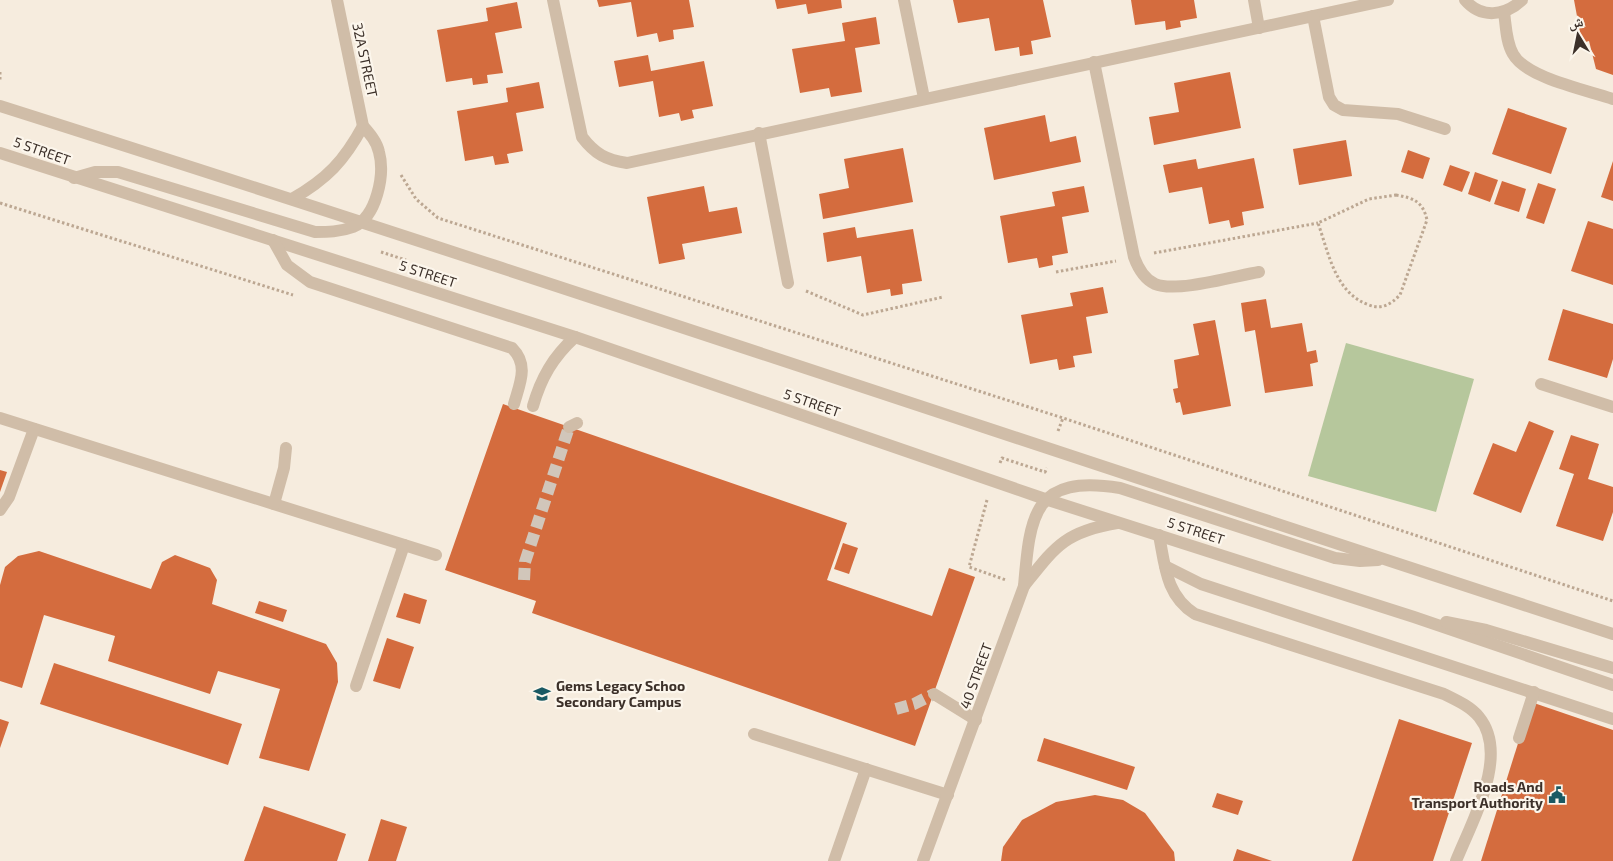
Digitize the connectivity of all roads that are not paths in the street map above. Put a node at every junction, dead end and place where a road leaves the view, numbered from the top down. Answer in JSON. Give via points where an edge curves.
{"nodes":[{"id":1,"x":337,"y":0,"type":"edge"},
{"id":2,"x":553,"y":0,"type":"edge"},
{"id":3,"x":904,"y":0,"type":"edge"},
{"id":4,"x":1254,"y":0,"type":"edge"},
{"id":5,"x":1388,"y":0,"type":"edge"},
{"id":6,"x":1465,"y":0,"type":"edge"},
{"id":7,"x":1522,"y":0,"type":"edge"},
{"id":8,"x":1504,"y":12,"type":"junction"},
{"id":9,"x":1313,"y":16,"type":"junction"},
{"id":10,"x":1259,"y":28,"type":"junction"},
{"id":11,"x":1094,"y":62,"type":"junction"},
{"id":12,"x":924,"y":98,"type":"junction"},
{"id":13,"x":1613,"y":99,"type":"edge"},
{"id":14,"x":0,"y":106,"type":"edge"},
{"id":15,"x":363,"y":126,"type":"junction"},
{"id":16,"x":1445,"y":129,"type":"dead end"},
{"id":17,"x":759,"y":133,"type":"junction"},
{"id":18,"x":0,"y":153,"type":"edge"},
{"id":19,"x":74,"y":178,"type":"junction"},
{"id":20,"x":292,"y":198,"type":"junction"},
{"id":21,"x":362,"y":221,"type":"junction"},
{"id":22,"x":273,"y":240,"type":"junction"},
{"id":23,"x":1259,"y":272,"type":"dead end"},
{"id":24,"x":788,"y":283,"type":"road end"},
{"id":25,"x":575,"y":337,"type":"junction"},
{"id":26,"x":1541,"y":384,"type":"dead end"},
{"id":27,"x":514,"y":404,"type":"dead end"},
{"id":28,"x":533,"y":406,"type":"dead end"},
{"id":29,"x":1613,"y":407,"type":"edge"},
{"id":30,"x":0,"y":418,"type":"edge"},
{"id":31,"x":34,"y":430,"type":"junction"},
{"id":32,"x":286,"y":448,"type":"dead end"},
{"id":33,"x":1044,"y":499,"type":"junction"},
{"id":34,"x":274,"y":504,"type":"junction"},
{"id":35,"x":0,"y":510,"type":"edge"},
{"id":36,"x":1121,"y":522,"type":"junction"},
{"id":37,"x":1159,"y":535,"type":"junction"},
{"id":38,"x":404,"y":545,"type":"junction"},
{"id":39,"x":436,"y":555,"type":"dead end"},
{"id":40,"x":1385,"y":560,"type":"junction"},
{"id":41,"x":1165,"y":566,"type":"junction"},
{"id":42,"x":1024,"y":586,"type":"junction"},
{"id":43,"x":1414,"y":617,"type":"junction"},
{"id":44,"x":1613,"y":634,"type":"edge"},
{"id":45,"x":1613,"y":668,"type":"edge"},
{"id":46,"x":1613,"y":685,"type":"edge"},
{"id":47,"x":356,"y":686,"type":"dead end"},
{"id":48,"x":1534,"y":692,"type":"junction"},
{"id":49,"x":934,"y":694,"type":"dead end"},
{"id":50,"x":1613,"y":719,"type":"edge"},
{"id":51,"x":976,"y":720,"type":"junction"},
{"id":52,"x":754,"y":734,"type":"dead end"},
{"id":53,"x":1519,"y":738,"type":"dead end"},
{"id":54,"x":866,"y":769,"type":"junction"},
{"id":55,"x":948,"y":795,"type":"junction"},
{"id":56,"x":834,"y":861,"type":"edge"},
{"id":57,"x":923,"y":861,"type":"edge"},
{"id":58,"x":1456,"y":861,"type":"edge"}],
"edges":[{"from":1,"to":15,"type":"street","name":"32A STREET"},
{"from":2,"to":17,"type":"street","via":[[577,120],[582,137],[594,152],[610,160],[627,163]]},
{"from":3,"to":12,"type":"street"},
{"from":4,"to":10,"type":"street"},
{"from":5,"to":9,"type":"street"},
{"from":6,"to":8,"type":"street","via":[[1480,11]]},
{"from":7,"to":8,"type":"street"},
{"from":8,"to":13,"type":"street","via":[[1513,54],[1523,66]]},
{"from":9,"to":10,"type":"street"},
{"from":9,"to":16,"type":"street","via":[[1329,97],[1334,105],[1343,110],[1398,114]]},
{"from":10,"to":11,"type":"street"},
{"from":11,"to":12,"type":"street"},
{"from":11,"to":23,"type":"street","via":[[1134,257],[1145,276],[1155,283],[1178,287]]},
{"from":12,"to":17,"type":"street"},
{"from":14,"to":20,"type":"street","name":"5 STREET"},
{"from":15,"to":20,"type":"street","via":[[351,149],[334,169],[315,186]]},
{"from":15,"to":21,"type":"street","name":"32A STREET","via":[[379,151],[381,166],[378,192]]},
{"from":17,"to":24,"type":"street"},
{"from":18,"to":19,"type":"street","name":"5 STREET"},
{"from":19,"to":21,"type":"street","via":[[95,172],[118,172],[315,232],[354,227]]},
{"from":19,"to":22,"type":"street","name":"5 STREET"},
{"from":20,"to":21,"type":"street","name":"5 STREET"},
{"from":21,"to":40,"type":"street","name":"5 STREET"},
{"from":22,"to":25,"type":"street","name":"5 STREET"},
{"from":22,"to":27,"type":"street","via":[[287,265],[310,282],[512,348],[520,355],[523,366]]},
{"from":25,"to":28,"type":"street","via":[[548,367]]},
{"from":25,"to":33,"type":"street","name":"5 STREET"},
{"from":26,"to":29,"type":"street"},
{"from":30,"to":31,"type":"street"},
{"from":31,"to":34,"type":"street"},
{"from":31,"to":35,"type":"street","via":[[9,497]]},
{"from":32,"to":34,"type":"street"},
{"from":33,"to":36,"type":"street","name":"5 STREET"},
{"from":33,"to":40,"type":"street","via":[[1066,487],[1093,484],[1118,488],[1335,558]]},
{"from":33,"to":42,"type":"street","name":"40 STREET","via":[[1028,540]]},
{"from":34,"to":38,"type":"street"},
{"from":36,"to":37,"type":"street","name":"5 STREET"},
{"from":36,"to":42,"type":"street","via":[[1088,528],[1059,544]]},
{"from":37,"to":41,"type":"street"},
{"from":37,"to":43,"type":"street","name":"5 STREET"},
{"from":38,"to":39,"type":"street"},
{"from":38,"to":47,"type":"street"},
{"from":40,"to":44,"type":"street","name":"5 STREET"},
{"from":41,"to":48,"type":"street","via":[[1201,584]]},
{"from":41,"to":58,"type":"street","via":[[1175,598],[1195,614],[1444,694],[1479,716],[1489,735],[1493,755],[1489,776]]},
{"from":42,"to":51,"type":"street","name":"40 STREET"},
{"from":43,"to":45,"type":"street","via":[[1486,630]]},
{"from":43,"to":46,"type":"street","name":"5 STREET"},
{"from":48,"to":50,"type":"street"},
{"from":48,"to":53,"type":"street"},
{"from":49,"to":51,"type":"street"},
{"from":51,"to":55,"type":"street","name":"40 STREET"},
{"from":52,"to":54,"type":"street"},
{"from":54,"to":55,"type":"street"},
{"from":54,"to":56,"type":"street"},
{"from":55,"to":57,"type":"street","name":"40 STREET"}]}
